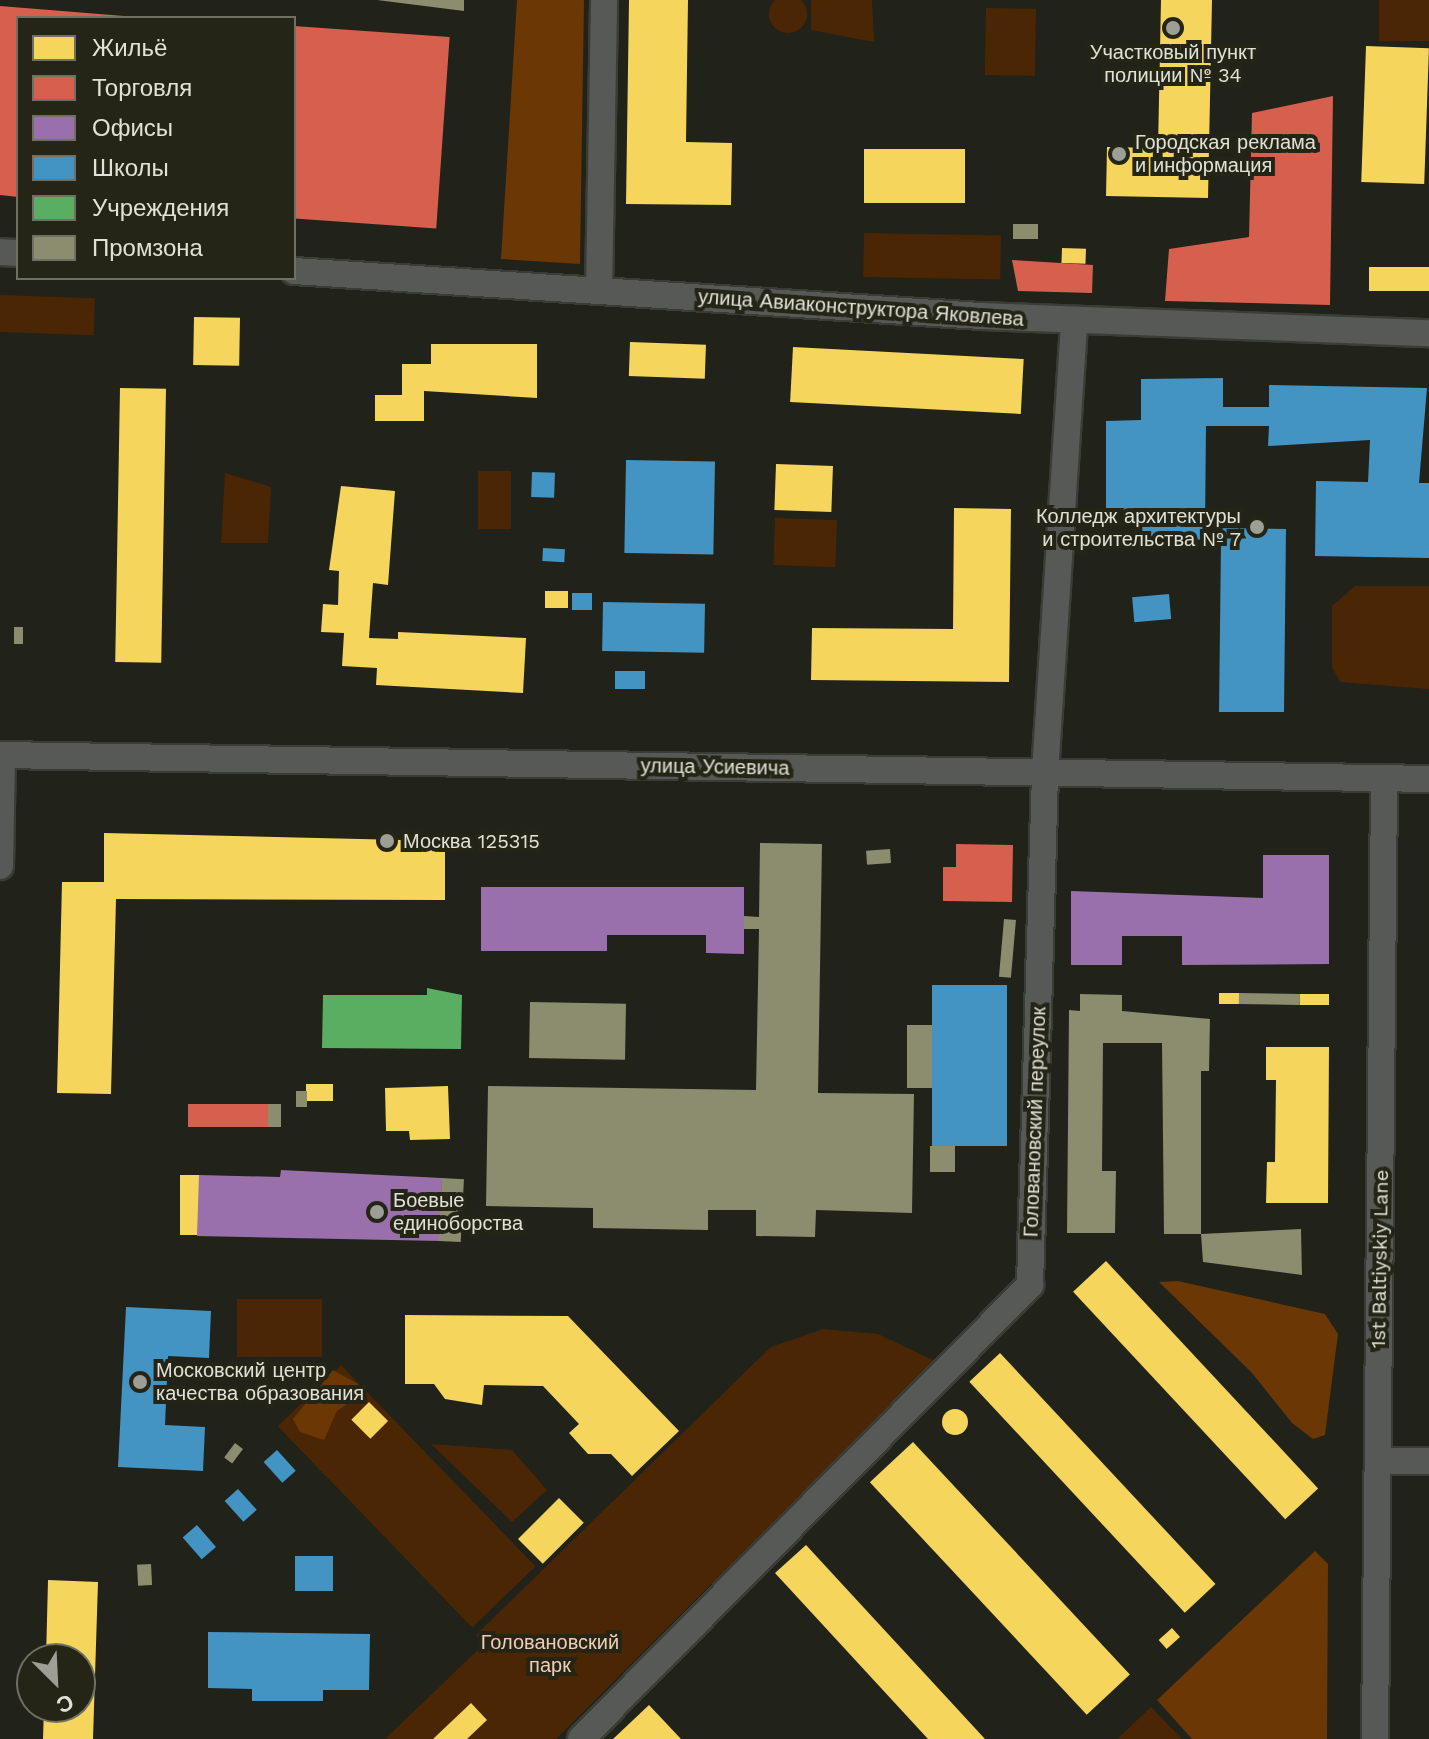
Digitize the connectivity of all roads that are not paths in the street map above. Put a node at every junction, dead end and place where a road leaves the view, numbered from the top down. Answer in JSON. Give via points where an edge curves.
{"nodes":[{"id":1,"x":604,"y":0,"type":"edge"},
{"id":2,"x":296,"y":271,"type":"edge"},
{"id":3,"x":599,"y":291,"type":"junction"},
{"id":4,"x":1074,"y":321,"type":"junction"},
{"id":5,"x":1429,"y":333,"type":"edge"},
{"id":6,"x":1,"y":755,"type":"edge"},
{"id":7,"x":1045,"y":773,"type":"junction"},
{"id":8,"x":1384,"y":778,"type":"junction"},
{"id":9,"x":1429,"y":779,"type":"edge"},
{"id":10,"x":0,"y":866,"type":"edge"},
{"id":11,"x":1378,"y":1461,"type":"junction"},
{"id":12,"x":1429,"y":1461,"type":"edge"},
{"id":13,"x":581,"y":1739,"type":"edge"},
{"id":14,"x":1375,"y":1739,"type":"edge"}],
"edges":[{"from":1,"to":3,"type":"street"},
{"from":2,"to":3,"type":"street","name":"улица Авиаконструктора Яковлева"},
{"from":3,"to":4,"type":"street","name":"улица Авиаконструктора Яковлева"},
{"from":4,"to":5,"type":"street","name":"улица Авиаконструктора Яковлева"},
{"from":4,"to":7,"type":"street","name":"Головановский переулок"},
{"from":6,"to":7,"type":"street","name":"улица Усиевича"},
{"from":6,"to":10,"type":"street"},
{"from":7,"to":8,"type":"street","name":"улица Усиевича"},
{"from":7,"to":13,"type":"street","name":"Головановский переулок","via":[[1030,1285]]},
{"from":8,"to":9,"type":"street","name":"улица Усиевича"},
{"from":8,"to":11,"type":"street","name":"1st Baltiyskiy Lane"},
{"from":11,"to":12,"type":"street"},
{"from":11,"to":14,"type":"street","name":"1st Baltiyskiy Lane"}]}
